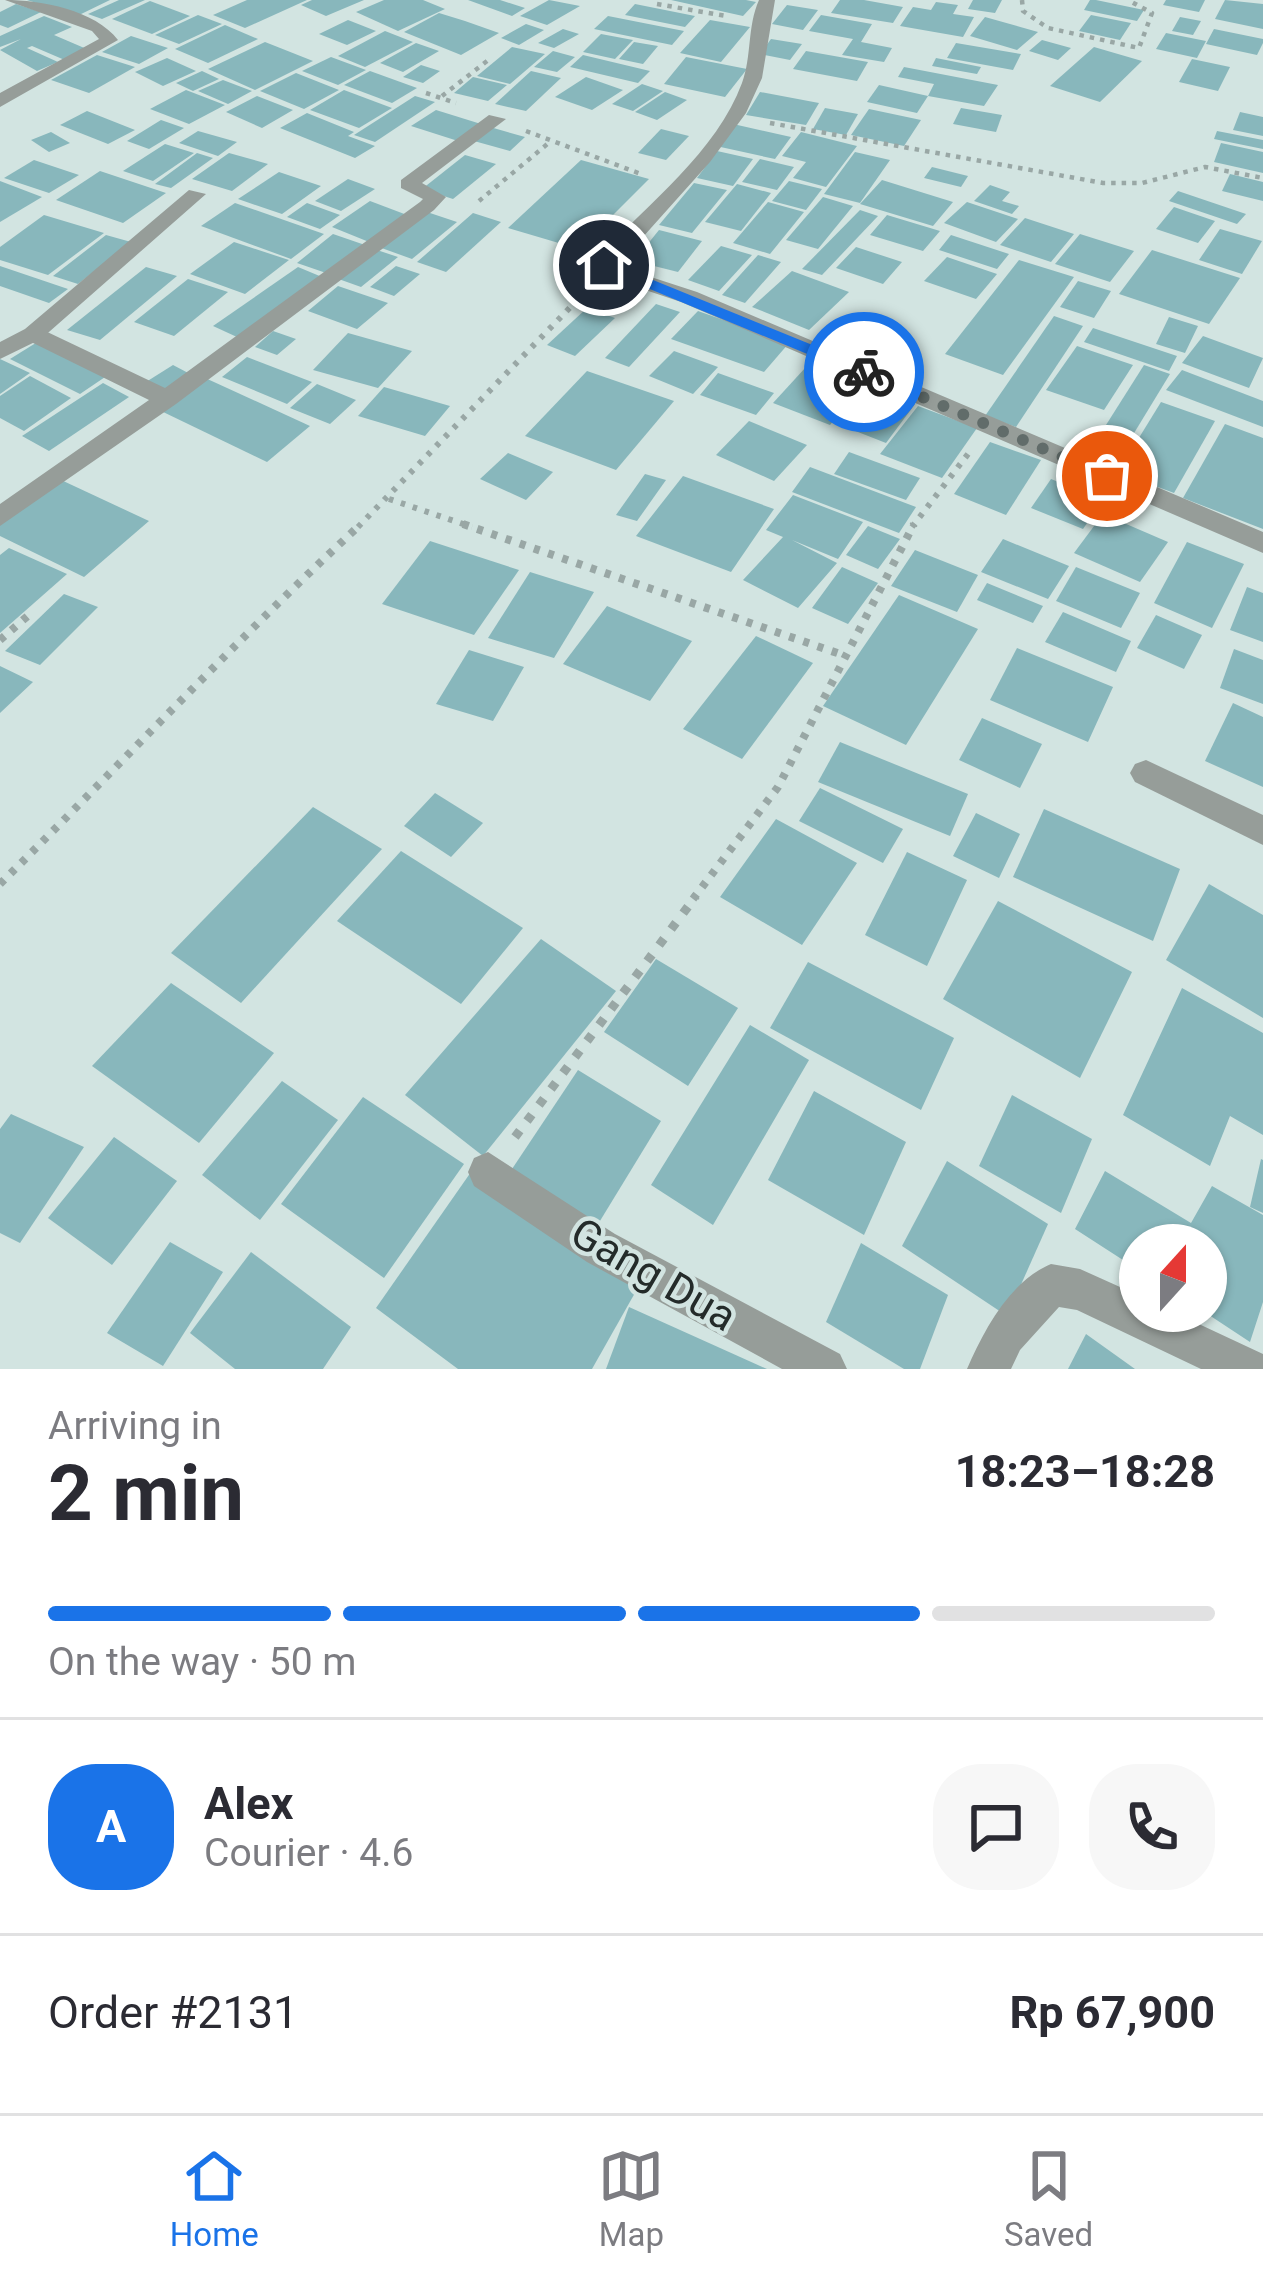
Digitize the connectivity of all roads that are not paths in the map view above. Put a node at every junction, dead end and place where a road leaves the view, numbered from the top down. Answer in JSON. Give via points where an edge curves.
{"nodes":[{"id":1,"x":13,"y":0,"type":"edge"},
{"id":2,"x":767,"y":0,"type":"edge"},
{"id":3,"x":0,"y":101,"type":"edge"},
{"id":4,"x":496,"y":119,"type":"road end"},
{"id":5,"x":196,"y":194,"type":"dead end"},
{"id":6,"x":33,"y":334,"type":"junction"},
{"id":7,"x":0,"y":352,"type":"edge"},
{"id":8,"x":166,"y":399,"type":"junction"},
{"id":9,"x":0,"y":517,"type":"edge"},
{"id":10,"x":1263,"y":543,"type":"edge"},
{"id":11,"x":1146,"y":772,"type":"dead end"},
{"id":12,"x":1263,"y":831,"type":"edge"},
{"id":13,"x":488,"y":1172,"type":"road end"},
{"id":14,"x":825,"y":1369,"type":"edge"},
{"id":15,"x":989,"y":1369,"type":"edge"},
{"id":16,"x":1248,"y":1369,"type":"edge"}],
"edges":[{"from":1,"to":3,"type":"street","via":[[98,27],[109,40]]},
{"from":2,"to":10,"type":"street","via":[[755,21],[752,85],[606,269],[689,297]]},
{"from":4,"to":8,"type":"street","via":[[408,184],[436,197],[427,206]]},
{"from":5,"to":6,"type":"street"},
{"from":6,"to":7,"type":"street"},
{"from":6,"to":8,"type":"street"},
{"from":8,"to":9,"type":"street"},
{"from":11,"to":12,"type":"street"},
{"from":13,"to":14,"type":"street","name":"Gang Dua","via":[[601,1248]]},
{"from":15,"to":16,"type":"street","via":[[1005,1334],[1051,1286],[1080,1289]]}]}
